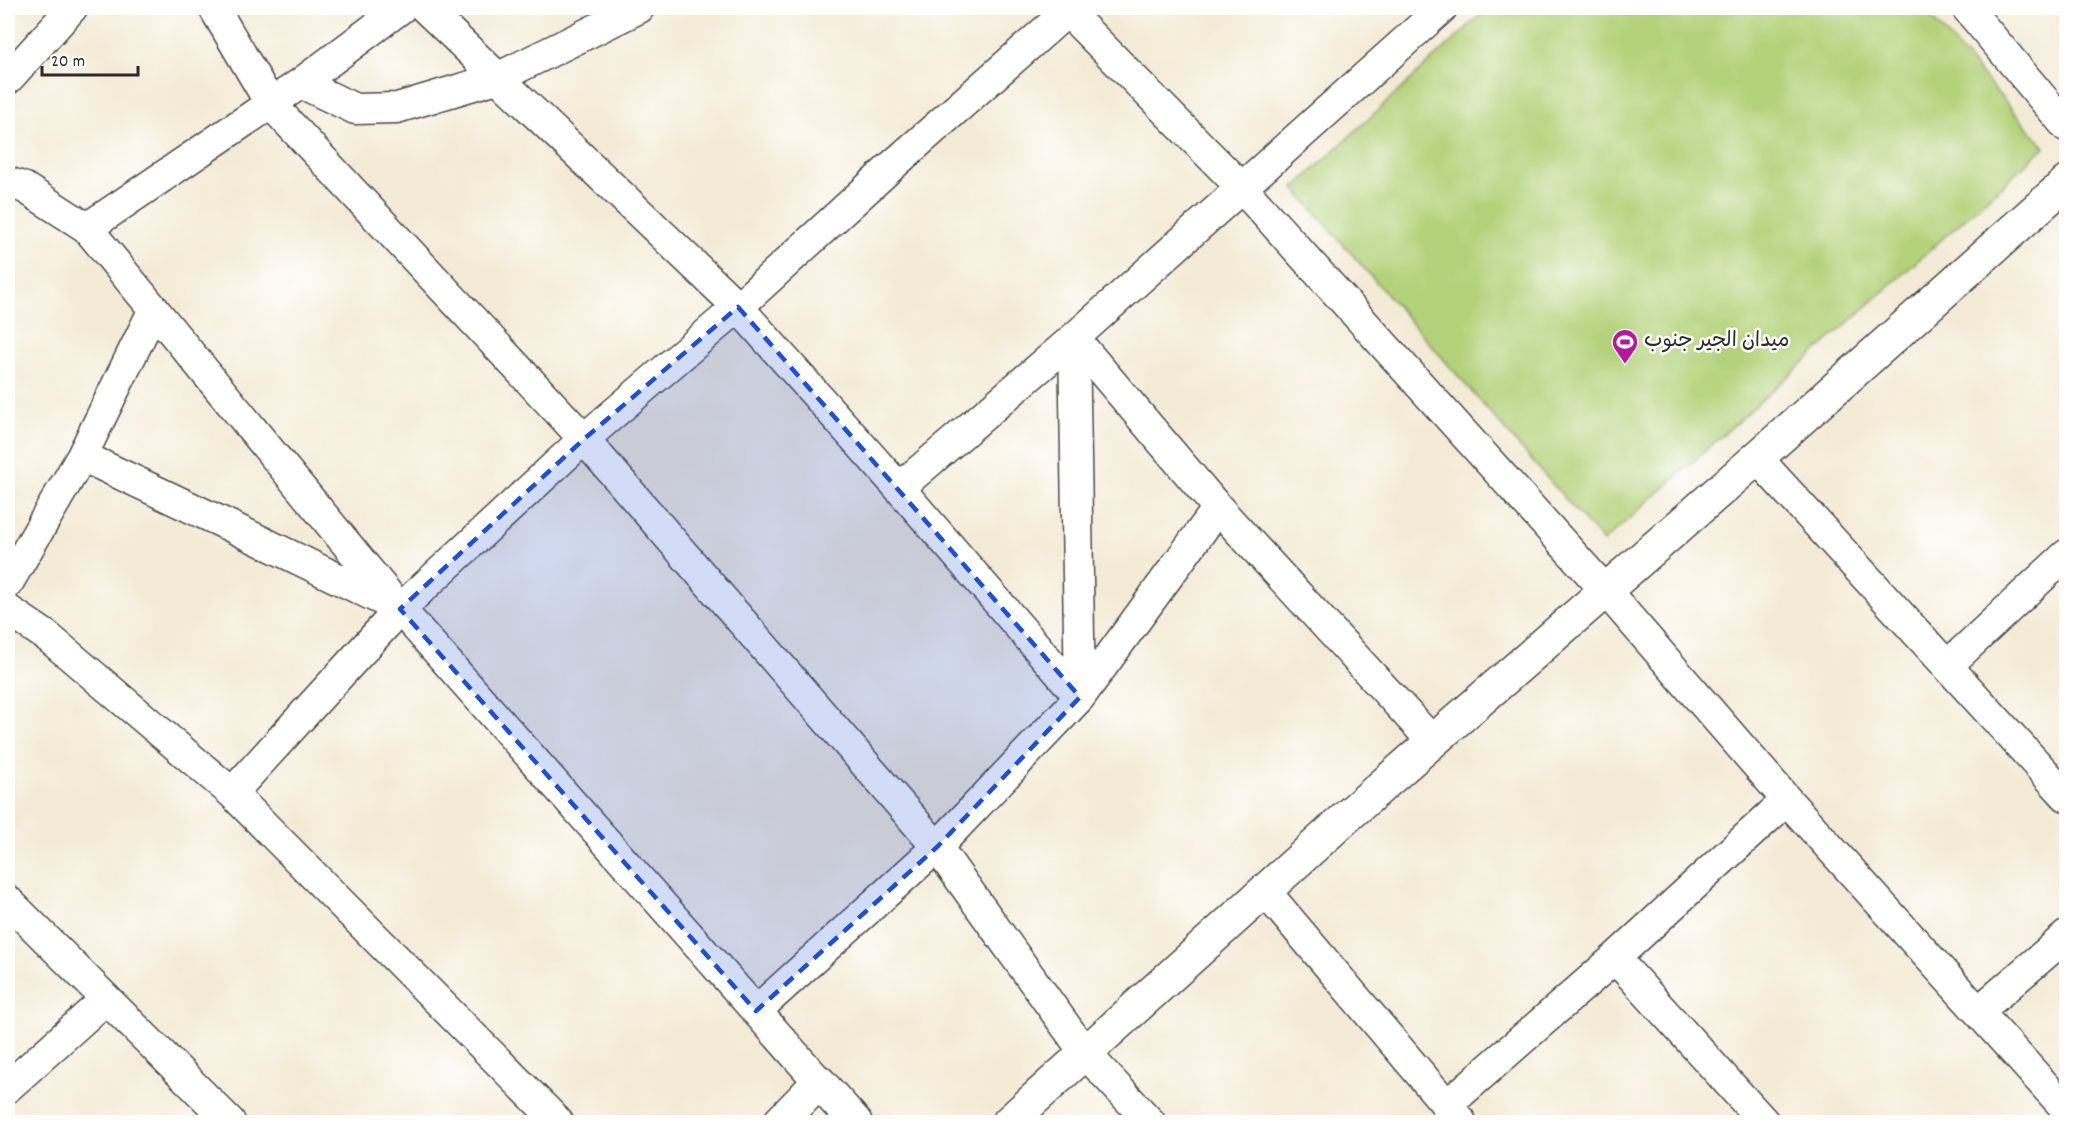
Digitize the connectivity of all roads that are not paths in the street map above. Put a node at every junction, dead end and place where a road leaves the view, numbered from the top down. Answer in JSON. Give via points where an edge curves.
{"nodes":[{"id":1,"x":72,"y":8,"type":"edge"},
{"id":2,"x":214,"y":8,"type":"edge"},
{"id":3,"x":401,"y":8,"type":"edge"},
{"id":4,"x":425,"y":8,"type":"edge"},
{"id":5,"x":639,"y":8,"type":"edge"},
{"id":6,"x":1442,"y":8,"type":"edge"},
{"id":7,"x":1967,"y":8,"type":"edge"},
{"id":8,"x":1068,"y":9,"type":"edge"},
{"id":9,"x":497,"y":78,"type":"junction"},
{"id":10,"x":8,"y":79,"type":"edge"},
{"id":11,"x":301,"y":83,"type":"junction"},
{"id":12,"x":270,"y":103,"type":"junction"},
{"id":13,"x":2067,"y":126,"type":"edge"},
{"id":14,"x":8,"y":182,"type":"edge"},
{"id":15,"x":2067,"y":183,"type":"edge"},
{"id":16,"x":1242,"y":189,"type":"junction"},
{"id":17,"x":87,"y":228,"type":"junction"},
{"id":18,"x":738,"y":307,"type":"junction"},
{"id":19,"x":154,"y":309,"type":"junction"},
{"id":20,"x":1074,"y":338,"type":"junction"},
{"id":21,"x":584,"y":439,"type":"junction"},
{"id":22,"x":82,"y":456,"type":"junction"},
{"id":23,"x":1757,"y":458,"type":"junction"},
{"id":24,"x":899,"y":488,"type":"junction"},
{"id":25,"x":1218,"y":508,"type":"junction"},
{"id":26,"x":2067,"y":555,"type":"edge"},
{"id":27,"x":8,"y":583,"type":"edge"},
{"id":28,"x":1606,"y":591,"type":"junction"},
{"id":29,"x":400,"y":609,"type":"junction"},
{"id":30,"x":8,"y":610,"type":"edge"},
{"id":31,"x":1948,"y":665,"type":"junction"},
{"id":32,"x":1080,"y":697,"type":"junction"},
{"id":33,"x":1433,"y":742,"type":"junction"},
{"id":34,"x":232,"y":793,"type":"junction"},
{"id":35,"x":2067,"y":796,"type":"edge"},
{"id":36,"x":1788,"y":800,"type":"junction"},
{"id":37,"x":937,"y":847,"type":"junction"},
{"id":38,"x":1265,"y":891,"type":"junction"},
{"id":39,"x":8,"y":901,"type":"edge"},
{"id":40,"x":2067,"y":936,"type":"edge"},
{"id":41,"x":1616,"y":958,"type":"junction"},
{"id":42,"x":106,"y":999,"type":"junction"},
{"id":43,"x":756,"y":1011,"type":"junction"},
{"id":44,"x":1979,"y":1011,"type":"junction"},
{"id":45,"x":1085,"y":1053,"type":"junction"},
{"id":46,"x":819,"y":1082,"type":"junction"},
{"id":47,"x":8,"y":1087,"type":"edge"},
{"id":48,"x":2067,"y":1109,"type":"edge"},
{"id":49,"x":1454,"y":1114,"type":"edge"},
{"id":50,"x":230,"y":1122,"type":"edge"},
{"id":51,"x":558,"y":1122,"type":"edge"},
{"id":52,"x":780,"y":1122,"type":"edge"},
{"id":53,"x":855,"y":1122,"type":"edge"},
{"id":54,"x":1009,"y":1122,"type":"edge"},
{"id":55,"x":1150,"y":1122,"type":"edge"},
{"id":56,"x":1764,"y":1122,"type":"edge"}],
"edges":[{"from":1,"to":10,"type":"street"},
{"from":2,"to":12,"type":"street"},
{"from":3,"to":11,"type":"street"},
{"from":4,"to":9,"type":"street"},
{"from":5,"to":9,"type":"street"},
{"from":6,"to":16,"type":"street"},
{"from":7,"to":13,"type":"street"},
{"from":8,"to":16,"type":"street"},
{"from":8,"to":18,"type":"street"},
{"from":9,"to":11,"type":"street","via":[[397,108],[355,109]]},
{"from":9,"to":18,"type":"street"},
{"from":11,"to":12,"type":"street"},
{"from":12,"to":17,"type":"street"},
{"from":12,"to":21,"type":"street"},
{"from":14,"to":17,"type":"street","via":[[25,188]]},
{"from":15,"to":23,"type":"street"},
{"from":16,"to":20,"type":"street"},
{"from":16,"to":28,"type":"street"},
{"from":17,"to":19,"type":"street"},
{"from":18,"to":21,"type":"street"},
{"from":18,"to":24,"type":"street"},
{"from":19,"to":22,"type":"street"},
{"from":19,"to":29,"type":"street"},
{"from":20,"to":24,"type":"street"},
{"from":20,"to":25,"type":"street"},
{"from":20,"to":32,"type":"street"},
{"from":21,"to":29,"type":"street"},
{"from":21,"to":37,"type":"street"},
{"from":22,"to":27,"type":"street"},
{"from":22,"to":29,"type":"street"},
{"from":23,"to":28,"type":"street"},
{"from":23,"to":31,"type":"street"},
{"from":24,"to":32,"type":"street"},
{"from":25,"to":32,"type":"street"},
{"from":25,"to":33,"type":"street"},
{"from":26,"to":31,"type":"street"},
{"from":28,"to":33,"type":"street"},
{"from":28,"to":36,"type":"street"},
{"from":29,"to":34,"type":"street"},
{"from":29,"to":43,"type":"street"},
{"from":30,"to":34,"type":"street","via":[[48,637]]},
{"from":31,"to":35,"type":"street"},
{"from":32,"to":37,"type":"street"},
{"from":33,"to":38,"type":"street"},
{"from":34,"to":51,"type":"street"},
{"from":36,"to":41,"type":"street"},
{"from":36,"to":44,"type":"street"},
{"from":37,"to":43,"type":"street"},
{"from":37,"to":45,"type":"street"},
{"from":38,"to":45,"type":"street"},
{"from":38,"to":49,"type":"street"},
{"from":39,"to":42,"type":"street"},
{"from":40,"to":44,"type":"street"},
{"from":41,"to":49,"type":"street"},
{"from":41,"to":56,"type":"street"},
{"from":42,"to":47,"type":"street"},
{"from":42,"to":50,"type":"street"},
{"from":43,"to":46,"type":"street"},
{"from":44,"to":48,"type":"street"},
{"from":45,"to":54,"type":"street"},
{"from":45,"to":55,"type":"street"},
{"from":46,"to":52,"type":"street"},
{"from":46,"to":53,"type":"street"}]}
